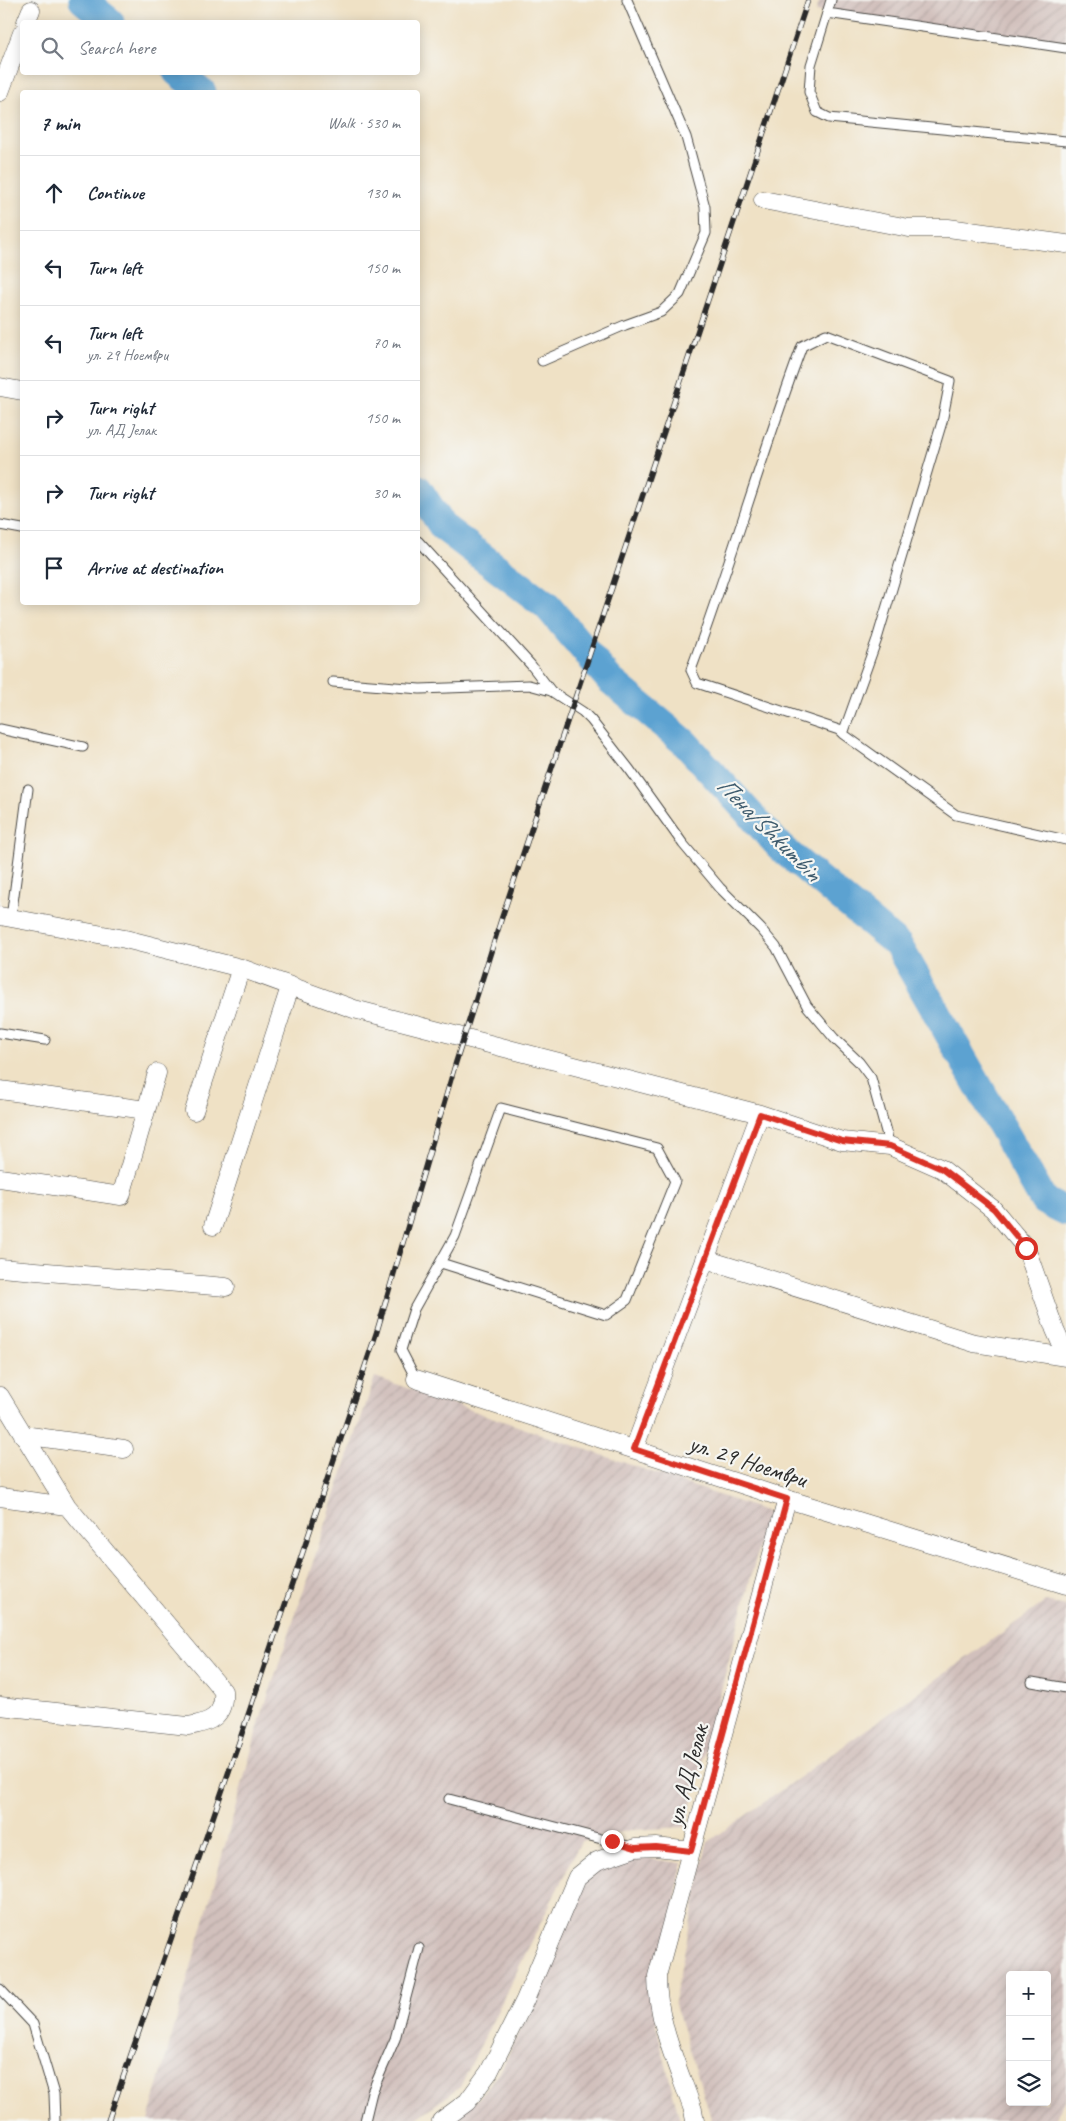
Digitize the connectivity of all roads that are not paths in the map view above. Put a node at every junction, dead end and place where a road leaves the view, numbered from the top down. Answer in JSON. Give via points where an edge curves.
{"nodes":[{"id":1,"x":627,"y":0,"type":"edge"},
{"id":2,"x":831,"y":0,"type":"edge"},
{"id":3,"x":828,"y":13,"type":"junction"},
{"id":4,"x":20,"y":38,"type":"edge"},
{"id":5,"x":1066,"y":48,"type":"edge"},
{"id":6,"x":0,"y":92,"type":"edge"},
{"id":7,"x":1066,"y":141,"type":"edge"},
{"id":8,"x":763,"y":200,"type":"dead end"},
{"id":9,"x":1066,"y":244,"type":"edge"},
{"id":10,"x":542,"y":361,"type":"dead end"},
{"id":11,"x":0,"y":387,"type":"edge"},
{"id":12,"x":20,"y":391,"type":"edge"},
{"id":13,"x":0,"y":525,"type":"edge"},
{"id":14,"x":20,"y":529,"type":"edge"},
{"id":15,"x":420,"y":544,"type":"edge"},
{"id":16,"x":332,"y":682,"type":"dead end"},
{"id":17,"x":551,"y":691,"type":"junction"},
{"id":18,"x":0,"y":729,"type":"edge"},
{"id":19,"x":843,"y":734,"type":"junction"},
{"id":20,"x":83,"y":747,"type":"dead end"},
{"id":21,"x":28,"y":789,"type":"dead end"},
{"id":22,"x":1066,"y":840,"type":"edge"},
{"id":23,"x":5,"y":917,"type":"edge"},
{"id":24,"x":241,"y":968,"type":"junction"},
{"id":25,"x":290,"y":987,"type":"junction"},
{"id":26,"x":0,"y":1033,"type":"edge"},
{"id":27,"x":46,"y":1040,"type":"dead end"},
{"id":28,"x":157,"y":1073,"type":"dead end"},
{"id":29,"x":0,"y":1090,"type":"edge"},
{"id":30,"x":146,"y":1110,"type":"junction"},
{"id":31,"x":194,"y":1111,"type":"dead end"},
{"id":32,"x":760,"y":1114,"type":"junction"},
{"id":33,"x":890,"y":1146,"type":"junction"},
{"id":34,"x":0,"y":1178,"type":"edge"},
{"id":35,"x":212,"y":1226,"type":"dead end"},
{"id":36,"x":706,"y":1259,"type":"junction"},
{"id":37,"x":442,"y":1262,"type":"junction"},
{"id":38,"x":0,"y":1268,"type":"edge"},
{"id":39,"x":226,"y":1287,"type":"dead end"},
{"id":40,"x":1066,"y":1356,"type":"edge"},
{"id":41,"x":416,"y":1379,"type":"joint"},
{"id":42,"x":0,"y":1396,"type":"edge"},
{"id":43,"x":23,"y":1435,"type":"junction"},
{"id":44,"x":634,"y":1449,"type":"junction"},
{"id":45,"x":124,"y":1450,"type":"dead end"},
{"id":46,"x":0,"y":1497,"type":"edge"},
{"id":47,"x":787,"y":1499,"type":"junction"},
{"id":48,"x":67,"y":1506,"type":"junction"},
{"id":49,"x":1066,"y":1585,"type":"edge"},
{"id":50,"x":1032,"y":1682,"type":"dead end"},
{"id":51,"x":1066,"y":1688,"type":"edge"},
{"id":52,"x":0,"y":1706,"type":"edge"},
{"id":53,"x":449,"y":1799,"type":"dead end"},
{"id":54,"x":635,"y":1848,"type":"junction"},
{"id":55,"x":691,"y":1851,"type":"junction"},
{"id":56,"x":420,"y":1948,"type":"dead end"},
{"id":57,"x":0,"y":1989,"type":"edge"},
{"id":58,"x":55,"y":2121,"type":"edge"},
{"id":59,"x":366,"y":2121,"type":"edge"},
{"id":60,"x":441,"y":2121,"type":"edge"},
{"id":61,"x":694,"y":2121,"type":"edge"}],
"edges":[{"from":1,"to":10,"type":"lane","via":[[686,137],[705,206],[706,233],[680,294],[661,312]]},
{"from":2,"to":3,"type":"lane"},
{"from":3,"to":5,"type":"lane"},
{"from":3,"to":7,"type":"lane","via":[[811,65],[809,92],[817,112],[829,118]]},
{"from":4,"to":6,"type":"street"},
{"from":8,"to":9,"type":"street","via":[[909,228],[948,228]]},
{"from":11,"to":12,"type":"street"},
{"from":13,"to":14,"type":"lane"},
{"from":15,"to":17,"type":"lane"},
{"from":16,"to":17,"type":"lane","via":[[420,689],[529,685]]},
{"from":17,"to":33,"type":"lane","via":[[591,720],[683,844],[776,947],[807,1006],[871,1078]]},
{"from":18,"to":20,"type":"lane"},
{"from":19,"to":19,"type":"lane","via":[[697,683],[691,670],[802,346],[826,334],[950,381],[942,422],[880,630]]},
{"from":19,"to":22,"type":"lane","via":[[956,815]]},
{"from":21,"to":23,"type":"lane"},
{"from":23,"to":24,"type":"street","via":[[125,939]]},
{"from":24,"to":25,"type":"street"},
{"from":24,"to":31,"type":"street"},
{"from":25,"to":32,"type":"street","via":[[354,1009]]},
{"from":25,"to":35,"type":"street"},
{"from":26,"to":27,"type":"lane"},
{"from":28,"to":30,"type":"street"},
{"from":29,"to":30,"type":"street"},
{"from":30,"to":34,"type":"street","via":[[121,1196]]},
{"from":32,"to":33,"type":"street","via":[[842,1141]]},
{"from":32,"to":36,"type":"street"},
{"from":33,"to":40,"type":"street","via":[[942,1169],[994,1209],[1026,1248]]},
{"from":36,"to":40,"type":"street","via":[[974,1343]]},
{"from":36,"to":44,"type":"street"},
{"from":37,"to":37,"type":"lane","via":[[455,1236],[501,1108],[656,1148],[675,1181],[627,1300],[606,1314]]},
{"from":37,"to":41,"type":"lane","via":[[414,1309],[401,1350]]},
{"from":38,"to":39,"type":"street"},
{"from":41,"to":44,"type":"street","name":"ул. 29 Ноември"},
{"from":42,"to":43,"type":"street"},
{"from":43,"to":45,"type":"street"},
{"from":43,"to":48,"type":"street"},
{"from":44,"to":47,"type":"street","name":"ул. 29 Ноември"},
{"from":46,"to":48,"type":"street"},
{"from":47,"to":49,"type":"street","name":"ул. 29 Ноември"},
{"from":47,"to":55,"type":"street","name":"ул. АД Јелак"},
{"from":48,"to":52,"type":"street","via":[[223,1691],[221,1711],[210,1721],[188,1726]]},
{"from":50,"to":51,"type":"lane"},
{"from":53,"to":54,"type":"lane"},
{"from":54,"to":55,"type":"street"},
{"from":54,"to":60,"type":"street","via":[[597,1861],[577,1877],[525,2000],[489,2072],[467,2102]]},
{"from":55,"to":61,"type":"street","name":"ул. АД Јелак","via":[[658,1976],[657,1994],[661,2018]]},
{"from":56,"to":59,"type":"lane","via":[[395,2039],[372,2092]]},
{"from":57,"to":58,"type":"lane","via":[[33,2024],[54,2094]]}]}
